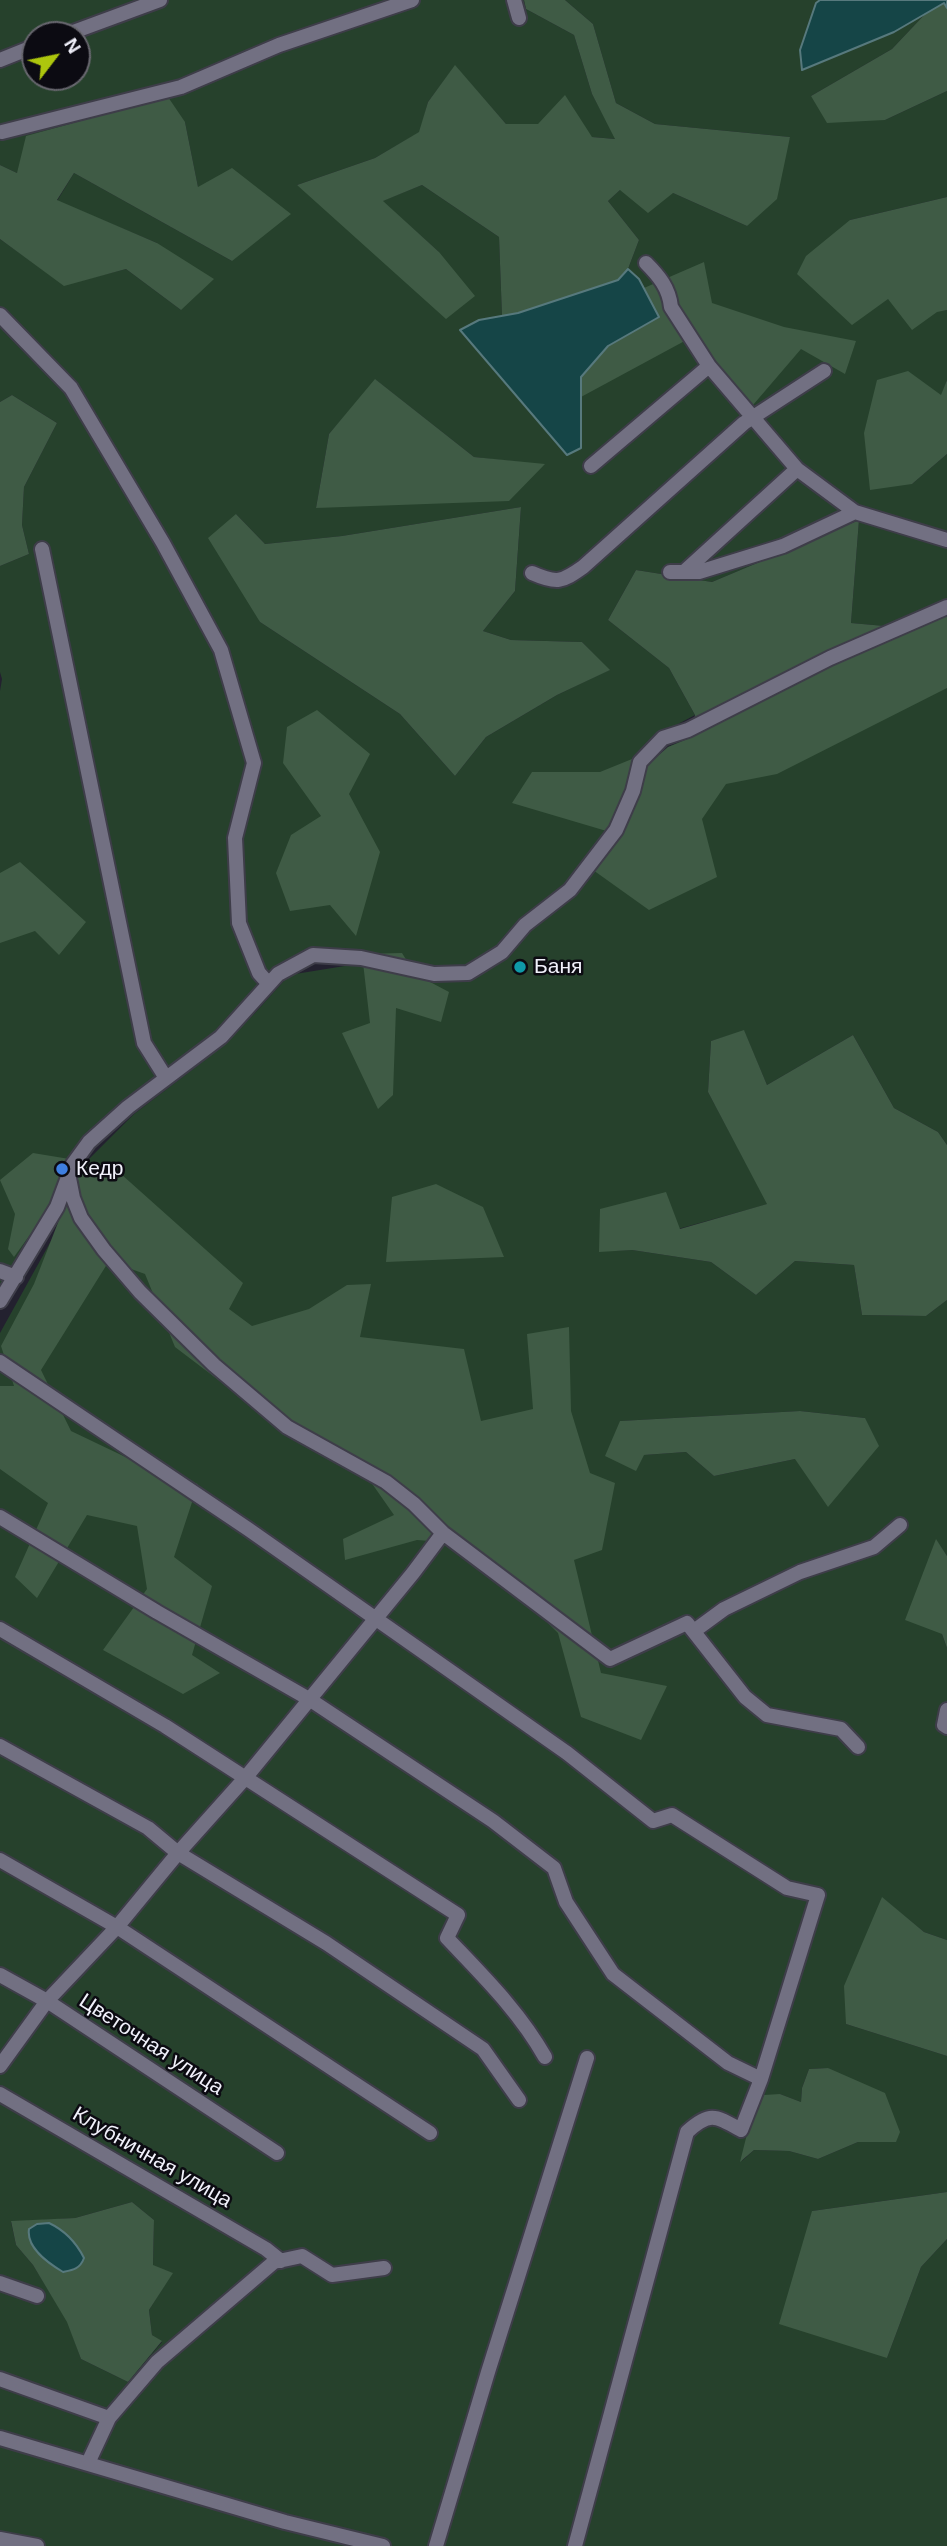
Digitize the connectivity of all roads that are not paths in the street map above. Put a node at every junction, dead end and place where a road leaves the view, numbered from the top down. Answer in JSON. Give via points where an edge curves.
{"nodes":[{"id":1,"x":160,"y":0,"type":"edge"},
{"id":2,"x":412,"y":0,"type":"edge"},
{"id":3,"x":514,"y":0,"type":"edge"},
{"id":4,"x":519,"y":18,"type":"dead end"},
{"id":5,"x":91,"y":25,"type":"edge"},
{"id":6,"x":21,"y":52,"type":"edge"},
{"id":7,"x":0,"y":60,"type":"edge"},
{"id":8,"x":2,"y":132,"type":"dead end"},
{"id":9,"x":646,"y":263,"type":"dead end"},
{"id":10,"x":0,"y":315,"type":"edge"},
{"id":11,"x":709,"y":366,"type":"junction"},
{"id":12,"x":824,"y":371,"type":"dead end"},
{"id":13,"x":754,"y":416,"type":"junction"},
{"id":14,"x":590,"y":466,"type":"dead end"},
{"id":15,"x":797,"y":469,"type":"junction"},
{"id":16,"x":855,"y":512,"type":"junction"},
{"id":17,"x":947,"y":540,"type":"edge"},
{"id":18,"x":42,"y":549,"type":"dead end"},
{"id":19,"x":685,"y":571,"type":"junction"},
{"id":20,"x":670,"y":572,"type":"dead end"},
{"id":21,"x":533,"y":573,"type":"dead end"},
{"id":22,"x":947,"y":607,"type":"edge"},
{"id":23,"x":269,"y":984,"type":"junction"},
{"id":24,"x":166,"y":1078,"type":"junction"},
{"id":25,"x":69,"y":1177,"type":"junction"},
{"id":26,"x":0,"y":1271,"type":"edge"},
{"id":27,"x":16,"y":1277,"type":"junction"},
{"id":28,"x":0,"y":1301,"type":"edge"},
{"id":29,"x":0,"y":1362,"type":"edge"},
{"id":30,"x":0,"y":1517,"type":"edge"},
{"id":31,"x":900,"y":1525,"type":"dead end"},
{"id":32,"x":443,"y":1533,"type":"junction"},
{"id":33,"x":374,"y":1619,"type":"junction"},
{"id":34,"x":0,"y":1629,"type":"edge"},
{"id":35,"x":694,"y":1631,"type":"junction"},
{"id":36,"x":309,"y":1699,"type":"junction"},
{"id":37,"x":947,"y":1710,"type":"edge"},
{"id":38,"x":947,"y":1727,"type":"edge"},
{"id":39,"x":0,"y":1746,"type":"edge"},
{"id":40,"x":858,"y":1747,"type":"dead end"},
{"id":41,"x":246,"y":1777,"type":"junction"},
{"id":42,"x":178,"y":1853,"type":"junction"},
{"id":43,"x":0,"y":1860,"type":"edge"},
{"id":44,"x":117,"y":1927,"type":"junction"},
{"id":45,"x":0,"y":1975,"type":"edge"},
{"id":46,"x":47,"y":2001,"type":"junction"},
{"id":47,"x":545,"y":2057,"type":"dead end"},
{"id":48,"x":587,"y":2058,"type":"dead end"},
{"id":49,"x":0,"y":2066,"type":"edge"},
{"id":50,"x":761,"y":2079,"type":"junction"},
{"id":51,"x":0,"y":2094,"type":"edge"},
{"id":52,"x":519,"y":2100,"type":"dead end"},
{"id":53,"x":430,"y":2133,"type":"dead end"},
{"id":54,"x":277,"y":2153,"type":"dead end"},
{"id":55,"x":281,"y":2261,"type":"junction"},
{"id":56,"x":384,"y":2267,"type":"dead end"},
{"id":57,"x":0,"y":2283,"type":"edge"},
{"id":58,"x":37,"y":2296,"type":"dead end"},
{"id":59,"x":0,"y":2379,"type":"edge"},
{"id":60,"x":109,"y":2418,"type":"junction"},
{"id":61,"x":0,"y":2438,"type":"edge"},
{"id":62,"x":88,"y":2463,"type":"junction"},
{"id":63,"x":0,"y":2539,"type":"edge"},
{"id":64,"x":37,"y":2546,"type":"edge"},
{"id":65,"x":383,"y":2546,"type":"edge"},
{"id":66,"x":436,"y":2546,"type":"edge"},
{"id":67,"x":575,"y":2546,"type":"edge"}],
"edges":[{"from":1,"to":5,"type":"street"},
{"from":2,"to":8,"type":"street","via":[[279,45],[181,87]]},
{"from":3,"to":4,"type":"street"},
{"from":6,"to":7,"type":"street"},
{"from":9,"to":11,"type":"street","via":[[659,275],[671,307]]},
{"from":10,"to":23,"type":"street","via":[[71,388],[221,650],[254,763],[236,838],[239,923],[259,973]]},
{"from":11,"to":13,"type":"street"},
{"from":11,"to":14,"type":"street"},
{"from":12,"to":13,"type":"street"},
{"from":13,"to":15,"type":"street"},
{"from":13,"to":21,"type":"street","via":[[565,580]]},
{"from":15,"to":16,"type":"street"},
{"from":15,"to":19,"type":"street"},
{"from":16,"to":17,"type":"street"},
{"from":16,"to":19,"type":"street","via":[[783,546],[699,572]]},
{"from":18,"to":24,"type":"street","via":[[144,1043]]},
{"from":19,"to":20,"type":"street"},
{"from":22,"to":23,"type":"street","via":[[663,738],[640,762],[616,831],[570,890],[525,925],[502,952],[468,973],[433,974],[361,958],[313,955]]},
{"from":23,"to":24,"type":"street","via":[[221,1037]]},
{"from":24,"to":25,"type":"street","via":[[89,1142]]},
{"from":25,"to":27,"type":"street"},
{"from":25,"to":32,"type":"street","via":[[82,1218],[104,1250],[184,1337],[287,1427],[386,1482]]},
{"from":26,"to":27,"type":"street"},
{"from":27,"to":28,"type":"street"},
{"from":29,"to":33,"type":"street"},
{"from":30,"to":36,"type":"street"},
{"from":31,"to":35,"type":"street","via":[[874,1547],[800,1572],[724,1609]]},
{"from":32,"to":33,"type":"street"},
{"from":32,"to":35,"type":"street","via":[[610,1659],[687,1623]]},
{"from":33,"to":36,"type":"street"},
{"from":33,"to":50,"type":"street","via":[[567,1753],[653,1821],[672,1815],[788,1888],[818,1895]]},
{"from":34,"to":41,"type":"street"},
{"from":35,"to":40,"type":"street","via":[[745,1697],[767,1715],[841,1729]]},
{"from":36,"to":41,"type":"street"},
{"from":36,"to":50,"type":"street","via":[[493,1821],[554,1868],[566,1902],[612,1974],[728,2063]]},
{"from":37,"to":38,"type":"street"},
{"from":39,"to":42,"type":"street","via":[[148,1828]]},
{"from":41,"to":42,"type":"street"},
{"from":41,"to":47,"type":"street","via":[[458,1915],[447,1938],[509,2003]]},
{"from":42,"to":44,"type":"street"},
{"from":42,"to":52,"type":"street","via":[[326,1943],[483,2049]]},
{"from":43,"to":44,"type":"street"},
{"from":44,"to":46,"type":"street"},
{"from":44,"to":53,"type":"street"},
{"from":45,"to":46,"type":"street","name":"Цветочная улица"},
{"from":46,"to":49,"type":"street"},
{"from":46,"to":54,"type":"street","name":"Цветочная улица"},
{"from":48,"to":66,"type":"street"},
{"from":50,"to":67,"type":"street","via":[[741,2130],[717,2117],[701,2119],[687,2132]]},
{"from":51,"to":55,"type":"street","name":"Клубничная улица"},
{"from":55,"to":56,"type":"street","via":[[302,2256],[332,2276]]},
{"from":55,"to":60,"type":"street","via":[[274,2262],[158,2361]]},
{"from":57,"to":58,"type":"street"},
{"from":59,"to":60,"type":"street"},
{"from":60,"to":62,"type":"street"},
{"from":61,"to":62,"type":"street"},
{"from":62,"to":65,"type":"street"},
{"from":63,"to":64,"type":"street"}]}
